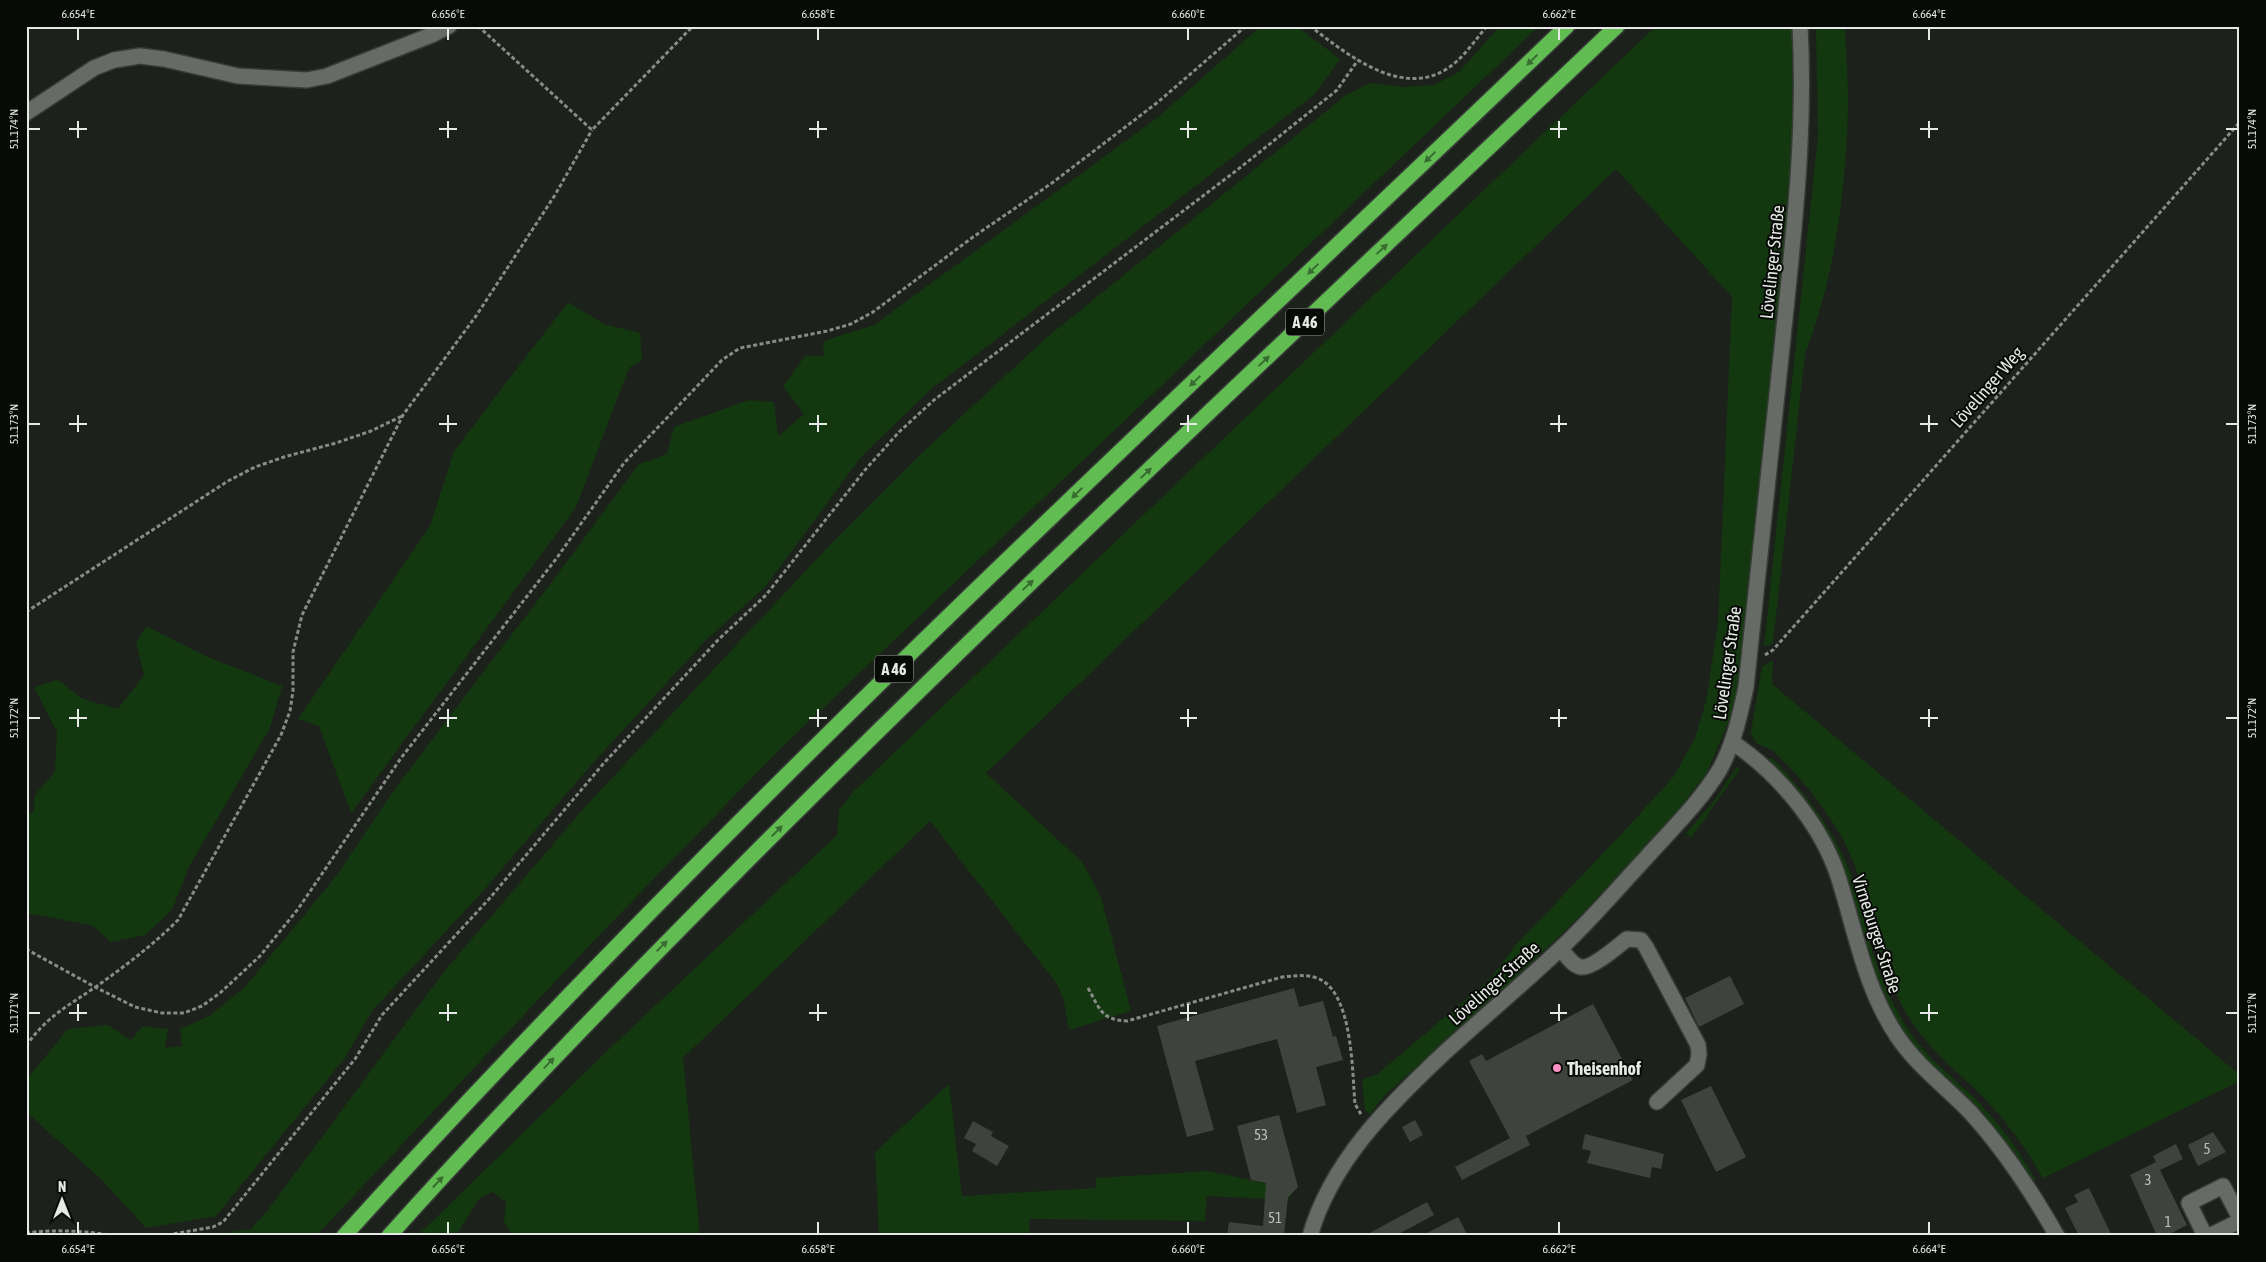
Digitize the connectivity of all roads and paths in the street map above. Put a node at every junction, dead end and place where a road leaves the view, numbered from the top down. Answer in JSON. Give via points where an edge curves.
{"nodes":[{"id":1,"x":449,"y":26,"type":"edge"},
{"id":2,"x":478,"y":26,"type":"edge"},
{"id":3,"x":693,"y":26,"type":"edge"},
{"id":4,"x":1246,"y":26,"type":"edge"},
{"id":5,"x":1310,"y":26,"type":"edge"},
{"id":6,"x":1487,"y":26,"type":"edge"},
{"id":7,"x":1567,"y":26,"type":"edge"},
{"id":8,"x":1617,"y":26,"type":"edge"},
{"id":9,"x":1800,"y":26,"type":"edge"},
{"id":10,"x":1358,"y":60,"type":"junction"},
{"id":11,"x":26,"y":113,"type":"edge"},
{"id":12,"x":2240,"y":122,"type":"edge"},
{"id":13,"x":592,"y":130,"type":"junction"},
{"id":14,"x":403,"y":415,"type":"junction"},
{"id":15,"x":26,"y":612,"type":"edge"},
{"id":16,"x":1748,"y":662,"type":"junction"},
{"id":17,"x":1732,"y":742,"type":"junction"},
{"id":18,"x":26,"y":949,"type":"edge"},
{"id":19,"x":1561,"y":949,"type":"junction"},
{"id":20,"x":95,"y":987,"type":"junction"},
{"id":21,"x":1088,"y":988,"type":"dead end"},
{"id":22,"x":26,"y":1046,"type":"edge"},
{"id":23,"x":1657,"y":1102,"type":"dead end"},
{"id":24,"x":1375,"y":1122,"type":"junction"},
{"id":25,"x":2240,"y":1219,"type":"edge"},
{"id":26,"x":26,"y":1233,"type":"edge"},
{"id":27,"x":116,"y":1236,"type":"edge"},
{"id":28,"x":161,"y":1236,"type":"edge"},
{"id":29,"x":344,"y":1236,"type":"edge"},
{"id":30,"x":389,"y":1236,"type":"edge"},
{"id":31,"x":1310,"y":1236,"type":"edge"},
{"id":32,"x":2057,"y":1236,"type":"edge"},
{"id":33,"x":2205,"y":1236,"type":"edge"},
{"id":34,"x":2209,"y":1236,"type":"edge"}],
"edges":[{"from":1,"to":11,"type":"street","via":[[327,76],[306,80],[238,76],[140,56],[114,60],[94,68]]},
{"from":2,"to":13,"type":"path"},
{"from":3,"to":13,"type":"path"},
{"from":4,"to":20,"type":"path","via":[[1143,114],[873,312],[851,324],[827,331],[740,348],[722,360],[624,464],[556,559],[401,758],[298,909],[260,956],[220,993],[202,1006],[184,1013],[162,1013],[135,1007]]},
{"from":5,"to":10,"type":"path"},
{"from":6,"to":10,"type":"path","via":[[1457,62],[1440,73],[1419,79],[1382,73]]},
{"from":7,"to":29,"type":"highway","number":"A 46","one_way":true,"via":[[809,752],[496,1071]]},
{"from":30,"to":8,"type":"highway","number":"A 46","one_way":true,"via":[[660,948],[827,781],[993,618]]},
{"from":9,"to":16,"type":"street","name":"Lövelinger Straße","via":[[1802,130],[1795,228]]},
{"from":10,"to":28,"type":"path","via":[[1337,90],[934,400],[898,432],[766,595],[718,640],[611,756],[489,899],[382,1015],[355,1059],[222,1222],[213,1227]]},
{"from":12,"to":16,"type":"path","name":"Lövelinger Weg","via":[[1774,650]]},
{"from":13,"to":14,"type":"path","via":[[555,195],[476,316]]},
{"from":14,"to":15,"type":"path","via":[[371,431],[284,457],[228,481]]},
{"from":14,"to":20,"type":"path","via":[[302,615],[293,652],[290,711],[281,735],[178,920],[158,940]]},
{"from":16,"to":17,"type":"street","name":"Lövelinger Straße","via":[[1739,721]]},
{"from":17,"to":19,"type":"street","name":"Lövelinger Straße","via":[[1702,795]]},
{"from":17,"to":32,"type":"street","name":"Virneburger Straße","via":[[1781,785],[1822,842],[1839,880],[1863,963],[1878,1001],[1897,1035],[1917,1062],[1992,1138]]},
{"from":18,"to":20,"type":"path"},
{"from":19,"to":23,"type":"street","via":[[1580,967],[1590,966],[1627,939],[1641,940],[1646,947],[1698,1045],[1699,1054],[1697,1065]]},
{"from":19,"to":24,"type":"street","name":"Lövelinger Straße","via":[[1408,1087]]},
{"from":20,"to":22,"type":"path","via":[[58,1011]]},
{"from":21,"to":24,"type":"path","via":[[1102,1014],[1112,1021],[1127,1022],[1282,977],[1302,975],[1317,978],[1338,998],[1346,1021],[1355,1104],[1360,1115]]},
{"from":24,"to":31,"type":"street","name":"Lövelinger Straße","via":[[1340,1171],[1323,1201]]},
{"from":25,"to":33,"type":"street","via":[[2223,1186],[2189,1203]]},
{"from":25,"to":34,"type":"street"},
{"from":26,"to":27,"type":"path","via":[[77,1231]]}]}
